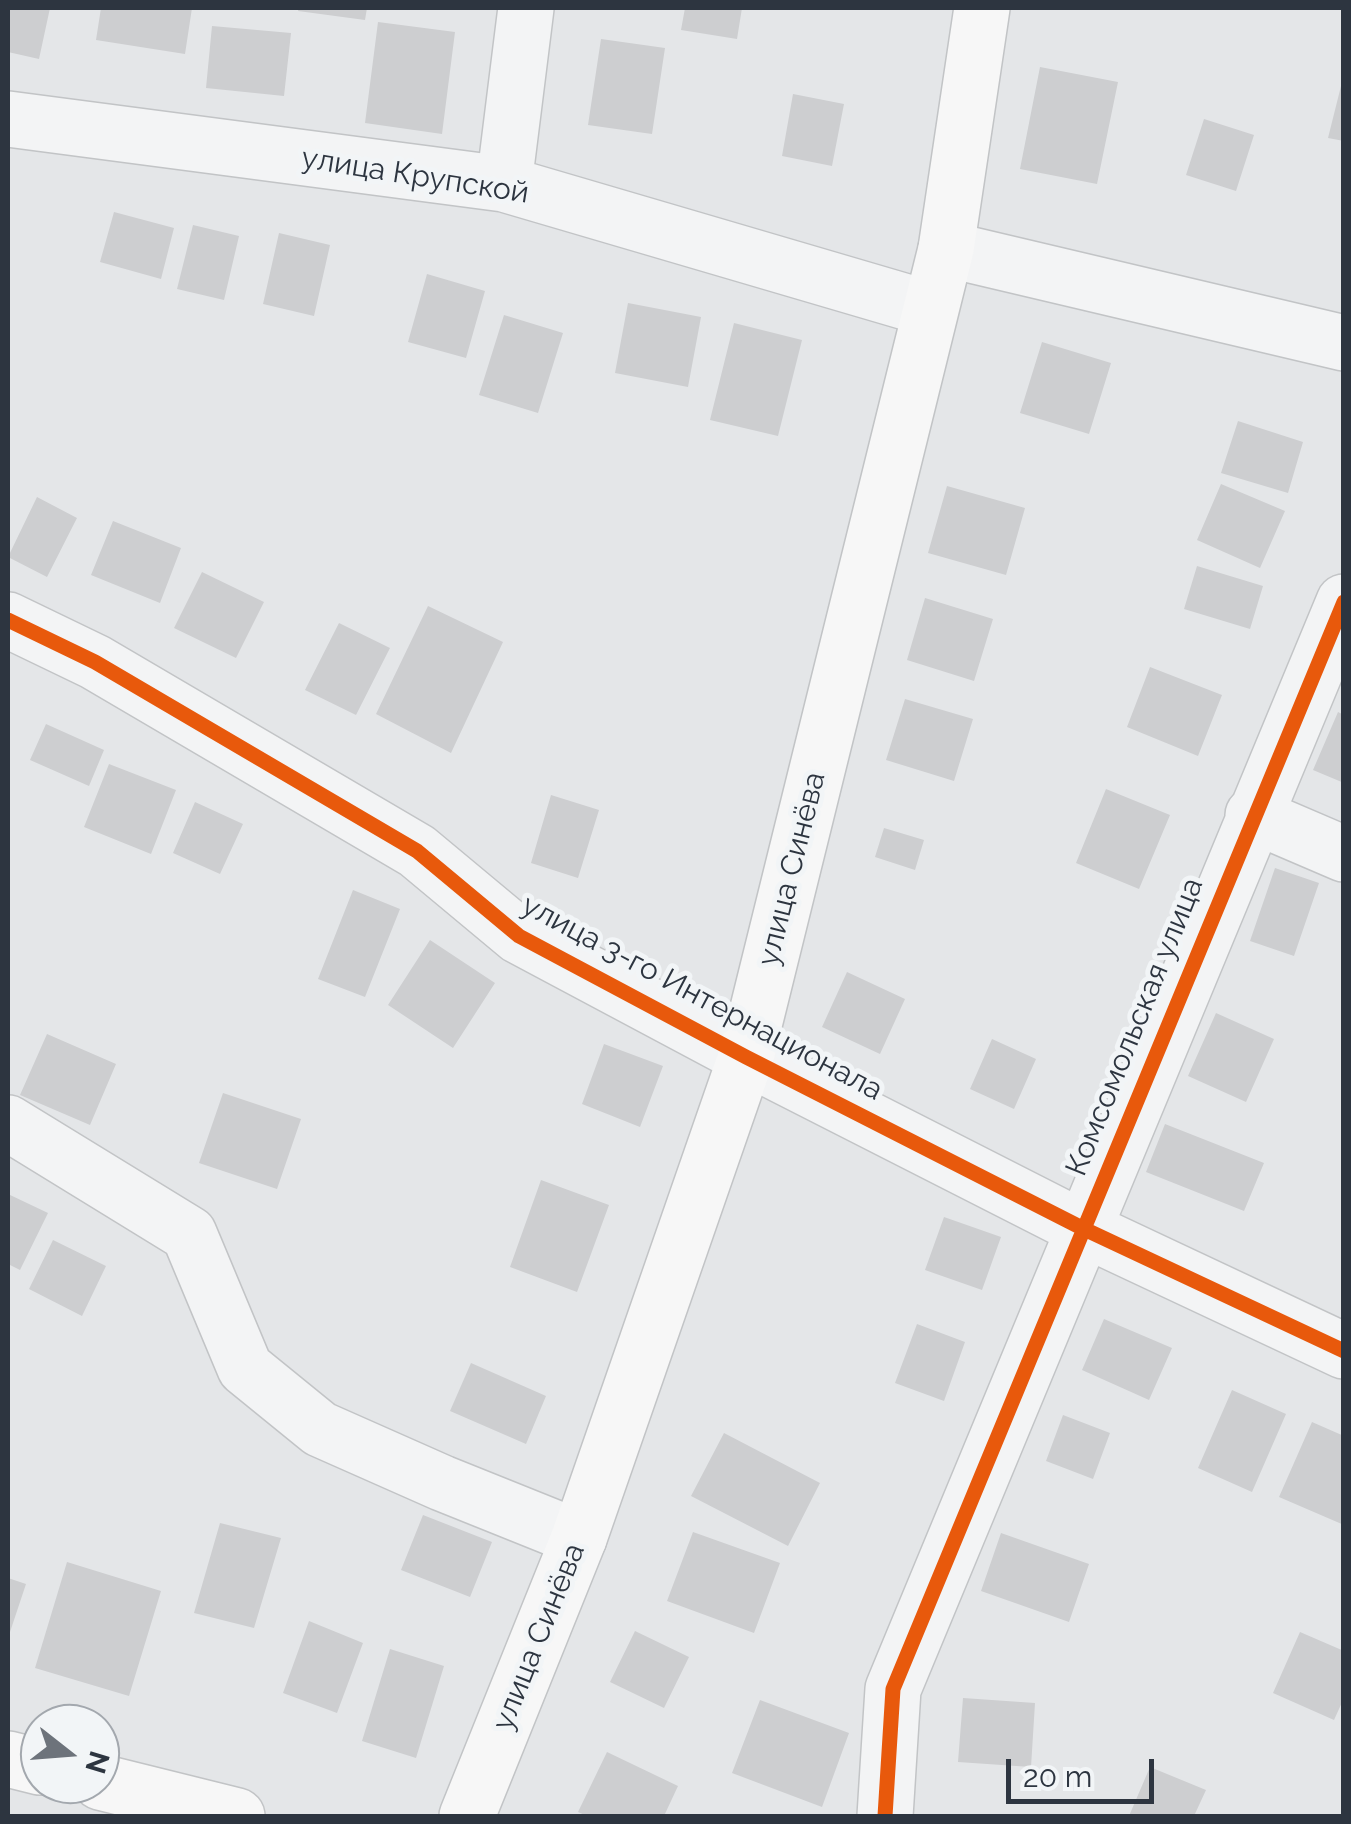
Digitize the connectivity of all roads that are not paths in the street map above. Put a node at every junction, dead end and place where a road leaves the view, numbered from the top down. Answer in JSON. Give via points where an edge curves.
{"nodes":[{"id":1,"x":526,"y":8,"type":"edge"},
{"id":2,"x":982,"y":8,"type":"edge"},
{"id":3,"x":8,"y":119,"type":"edge"},
{"id":4,"x":504,"y":184,"type":"junction"},
{"id":5,"x":946,"y":249,"type":"junction"},
{"id":6,"x":930,"y":309,"type":"junction"},
{"id":7,"x":1344,"y":344,"type":"edge"},
{"id":8,"x":1344,"y":602,"type":"edge"},
{"id":9,"x":8,"y":620,"type":"edge"},
{"id":10,"x":1253,"y":815,"type":"junction"},
{"id":11,"x":1344,"y":854,"type":"edge"},
{"id":12,"x":746,"y":1057,"type":"junction"},
{"id":13,"x":8,"y":1123,"type":"edge"},
{"id":14,"x":1082,"y":1228,"type":"junction"},
{"id":15,"x":1344,"y":1352,"type":"edge"},
{"id":16,"x":579,"y":1538,"type":"junction"},
{"id":17,"x":120,"y":1787,"type":"edge"},
{"id":18,"x":237,"y":1816,"type":"edge"},
{"id":19,"x":467,"y":1816,"type":"edge"},
{"id":20,"x":885,"y":1816,"type":"edge"}],
"edges":[{"from":1,"to":4,"type":"street"},
{"from":2,"to":5,"type":"main road","name":"улица Синёва"},
{"from":3,"to":4,"type":"street","name":"улица Крупской"},
{"from":4,"to":6,"type":"street","name":"улица Крупской"},
{"from":5,"to":6,"type":"main road","name":"улица Синёва"},
{"from":5,"to":7,"type":"street"},
{"from":6,"to":12,"type":"main road","name":"улица Синёва"},
{"from":8,"to":10,"type":"street","name":"Комсомольская улица"},
{"from":9,"to":12,"type":"street","name":"улица 3-го Интернационала","via":[[95,662],[418,851],[520,936]]},
{"from":10,"to":11,"type":"street"},
{"from":10,"to":14,"type":"street","name":"Комсомольская улица"},
{"from":12,"to":14,"type":"street","name":"улица 3-го Интернационала"},
{"from":12,"to":16,"type":"main road","name":"улица Синёва"},
{"from":13,"to":16,"type":"street","via":[[189,1234],[245,1368],[320,1428]]},
{"from":14,"to":15,"type":"street","name":"улица 3-го Интернационала"},
{"from":14,"to":20,"type":"street","name":"Комсомольская улица","via":[[893,1689]]},
{"from":16,"to":19,"type":"main road","name":"улица Синёва"},
{"from":17,"to":18,"type":"main road"}]}
